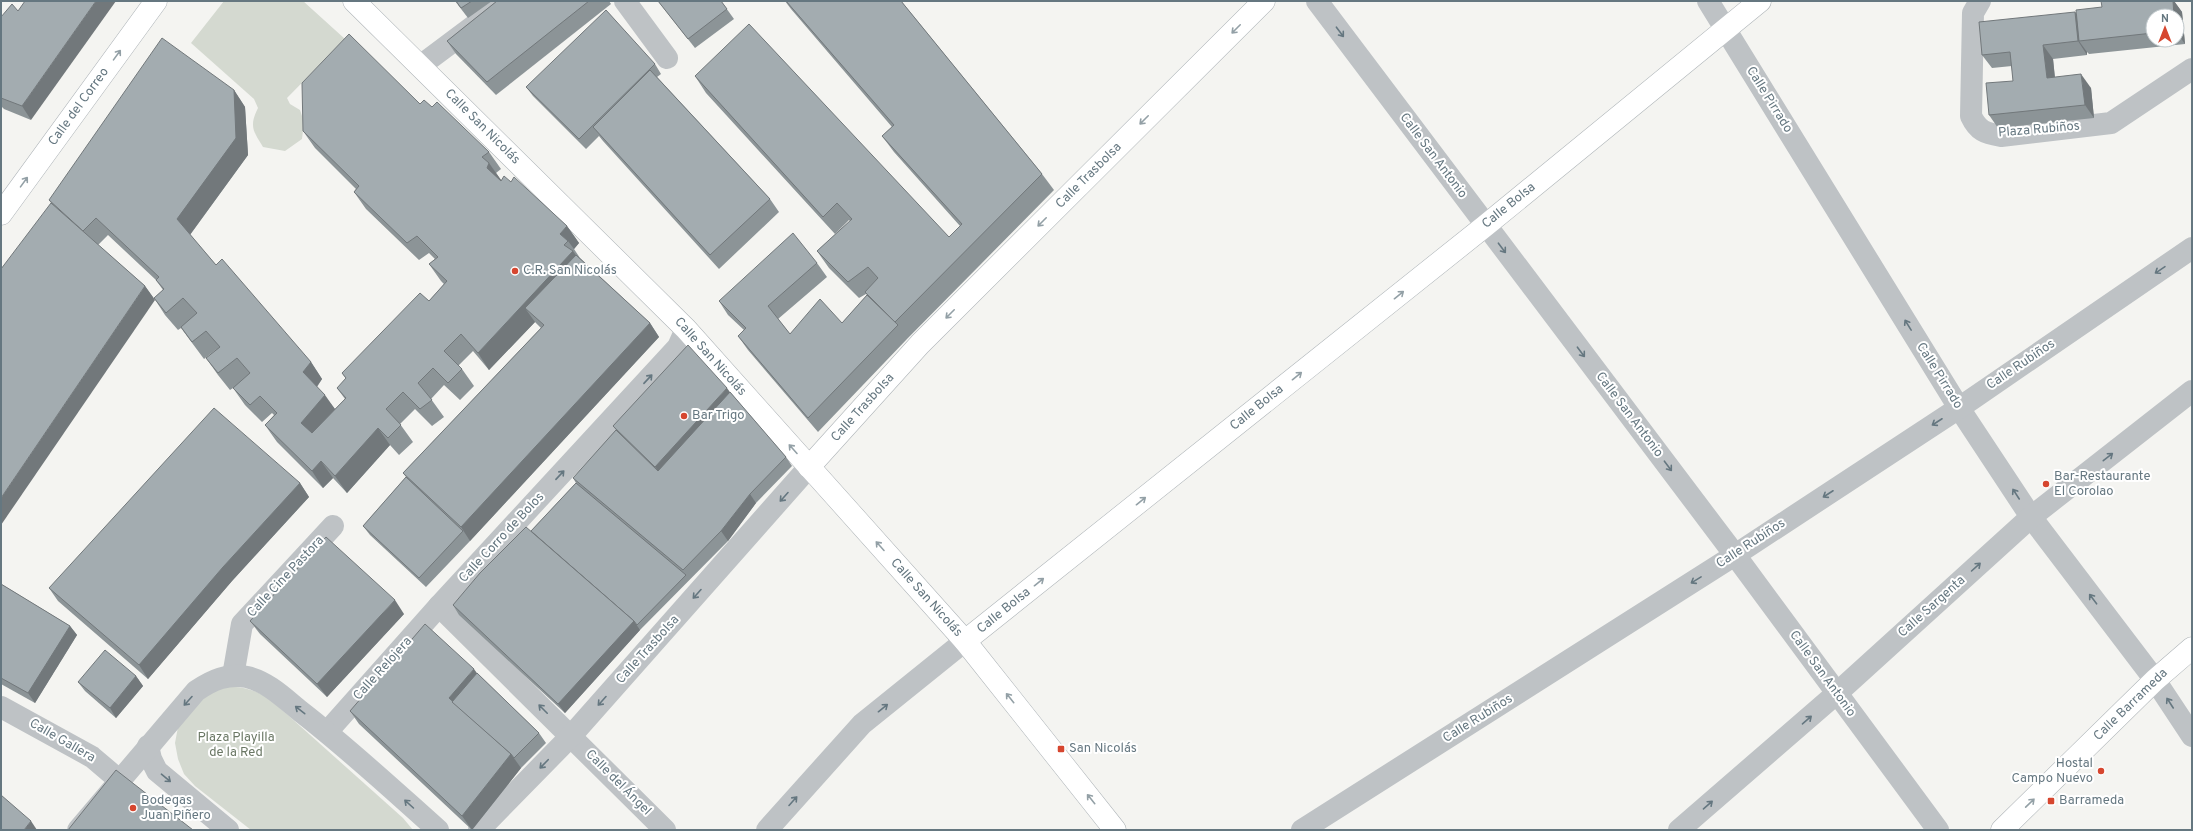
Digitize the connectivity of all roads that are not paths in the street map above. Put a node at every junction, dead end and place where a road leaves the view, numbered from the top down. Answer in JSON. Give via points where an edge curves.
{"nodes":[{"id":1,"x":156,"y":1,"type":"edge"},
{"id":2,"x":354,"y":1,"type":"edge"},
{"id":3,"x":507,"y":1,"type":"edge"},
{"id":4,"x":625,"y":1,"type":"edge"},
{"id":5,"x":1264,"y":1,"type":"edge"},
{"id":6,"x":1317,"y":1,"type":"edge"},
{"id":7,"x":1708,"y":1,"type":"edge"},
{"id":8,"x":1760,"y":1,"type":"edge"},
{"id":9,"x":1980,"y":1,"type":"edge"},
{"id":10,"x":1726,"y":29,"type":"junction"},
{"id":11,"x":667,"y":58,"type":"dead end"},
{"id":12,"x":420,"y":66,"type":"junction"},
{"id":13,"x":2192,"y":69,"type":"edge"},
{"id":14,"x":1,"y":214,"type":"edge"},
{"id":15,"x":1485,"y":226,"type":"junction"},
{"id":16,"x":2192,"y":248,"type":"edge"},
{"id":17,"x":686,"y":329,"type":"junction"},
{"id":18,"x":2192,"y":391,"type":"edge"},
{"id":19,"x":1959,"y":408,"type":"junction"},
{"id":20,"x":810,"y":468,"type":"junction"},
{"id":21,"x":2031,"y":517,"type":"junction"},
{"id":22,"x":333,"y":526,"type":"dead end"},
{"id":23,"x":1735,"y":555,"type":"junction"},
{"id":24,"x":439,"y":606,"type":"junction"},
{"id":25,"x":965,"y":642,"type":"junction"},
{"id":26,"x":2192,"y":648,"type":"edge"},
{"id":27,"x":233,"y":676,"type":"junction"},
{"id":28,"x":2155,"y":680,"type":"junction"},
{"id":29,"x":1836,"y":694,"type":"junction"},
{"id":30,"x":1,"y":707,"type":"edge"},
{"id":31,"x":327,"y":732,"type":"junction"},
{"id":32,"x":571,"y":736,"type":"junction"},
{"id":33,"x":2192,"y":736,"type":"edge"},
{"id":34,"x":148,"y":746,"type":"junction"},
{"id":35,"x":120,"y":780,"type":"junction"},
{"id":36,"x":78,"y":830,"type":"edge"},
{"id":37,"x":228,"y":830,"type":"edge"},
{"id":38,"x":438,"y":830,"type":"edge"},
{"id":39,"x":479,"y":830,"type":"edge"},
{"id":40,"x":665,"y":830,"type":"edge"},
{"id":41,"x":766,"y":830,"type":"edge"},
{"id":42,"x":1115,"y":830,"type":"edge"},
{"id":43,"x":1302,"y":830,"type":"edge"},
{"id":44,"x":1679,"y":830,"type":"edge"},
{"id":45,"x":1938,"y":830,"type":"edge"},
{"id":46,"x":2002,"y":830,"type":"edge"}],
"edges":[{"from":14,"to":1,"type":"street","name":"Calle del Correo","one_way":true},
{"from":2,"to":12,"type":"street","name":"Calle San Nicolás"},
{"from":3,"to":12,"type":"street"},
{"from":4,"to":11,"type":"street"},
{"from":5,"to":20,"type":"street","name":"Calle Trasbolsa","one_way":true,"via":[[920,344]]},
{"from":6,"to":15,"type":"street","name":"Calle San Antonio","one_way":true},
{"from":7,"to":10,"type":"street","name":"Calle Pirrado"},
{"from":8,"to":10,"type":"street","name":"Calle Bolsa"},
{"from":9,"to":13,"type":"street","name":"Plaza Rubiños","via":[[1973,13],[1970,110],[1976,127],[1989,134],[2001,136],[2111,123]]},
{"from":10,"to":15,"type":"street","name":"Calle Bolsa"},
{"from":19,"to":10,"type":"street","name":"Calle Pirrado","one_way":true},
{"from":12,"to":17,"type":"street","name":"Calle San Nicolás"},
{"from":15,"to":23,"type":"street","name":"Calle San Antonio","one_way":true},
{"from":25,"to":15,"type":"street","name":"Calle Bolsa","one_way":true},
{"from":16,"to":19,"type":"street","name":"Calle Rubiños","one_way":true},
{"from":20,"to":17,"type":"street","name":"Calle San Nicolás","one_way":true},
{"from":24,"to":17,"type":"street","name":"Calle Corro de Bolos","one_way":true,"via":[[678,347]]},
{"from":21,"to":18,"type":"street","name":"Calle Sargenta","one_way":true},
{"from":21,"to":19,"type":"street","name":"Calle Pirrado","one_way":true},
{"from":19,"to":23,"type":"street","name":"Calle Rubiños","one_way":true},
{"from":25,"to":20,"type":"street","name":"Calle San Nicolás","one_way":true},
{"from":20,"to":32,"type":"street","name":"Calle Trasbolsa","one_way":true},
{"from":28,"to":21,"type":"street","name":"Calle Pirrado","one_way":true},
{"from":29,"to":21,"type":"street","name":"Calle Sargenta","one_way":true},
{"from":22,"to":27,"type":"street","name":"Calle Cine Pastora","via":[[242,624]]},
{"from":23,"to":29,"type":"street","name":"Calle San Antonio"},
{"from":23,"to":43,"type":"street","name":"Calle Rubiños","one_way":true},
{"from":24,"to":31,"type":"street","name":"Calle Relojera"},
{"from":32,"to":24,"type":"street","one_way":true},
{"from":41,"to":25,"type":"street","name":"Calle Bolsa","one_way":true,"via":[[862,724]]},
{"from":42,"to":25,"type":"street","name":"Calle San Nicolás","one_way":true},
{"from":26,"to":28,"type":"street","name":"Calle Barrameda"},
{"from":31,"to":27,"type":"street","one_way":true,"via":[[271,687],[259,681]]},
{"from":27,"to":34,"type":"street","one_way":true,"via":[[219,678],[196,691]]},
{"from":33,"to":28,"type":"street","name":"Calle Pirrado","one_way":true},
{"from":46,"to":28,"type":"street","name":"Calle Barrameda","one_way":true},
{"from":44,"to":29,"type":"street","name":"Calle Sargenta","one_way":true},
{"from":29,"to":45,"type":"street","name":"Calle San Antonio"},
{"from":30,"to":35,"type":"street","name":"Calle Gallera","via":[[92,757]]},
{"from":38,"to":31,"type":"street","one_way":true},
{"from":32,"to":39,"type":"street","name":"Calle Trasbolsa","one_way":true},
{"from":32,"to":40,"type":"street","name":"Calle del Ángel"},
{"from":34,"to":35,"type":"street"},
{"from":34,"to":37,"type":"street","one_way":true,"via":[[150,759],[157,771]]},
{"from":35,"to":36,"type":"street"}]}
